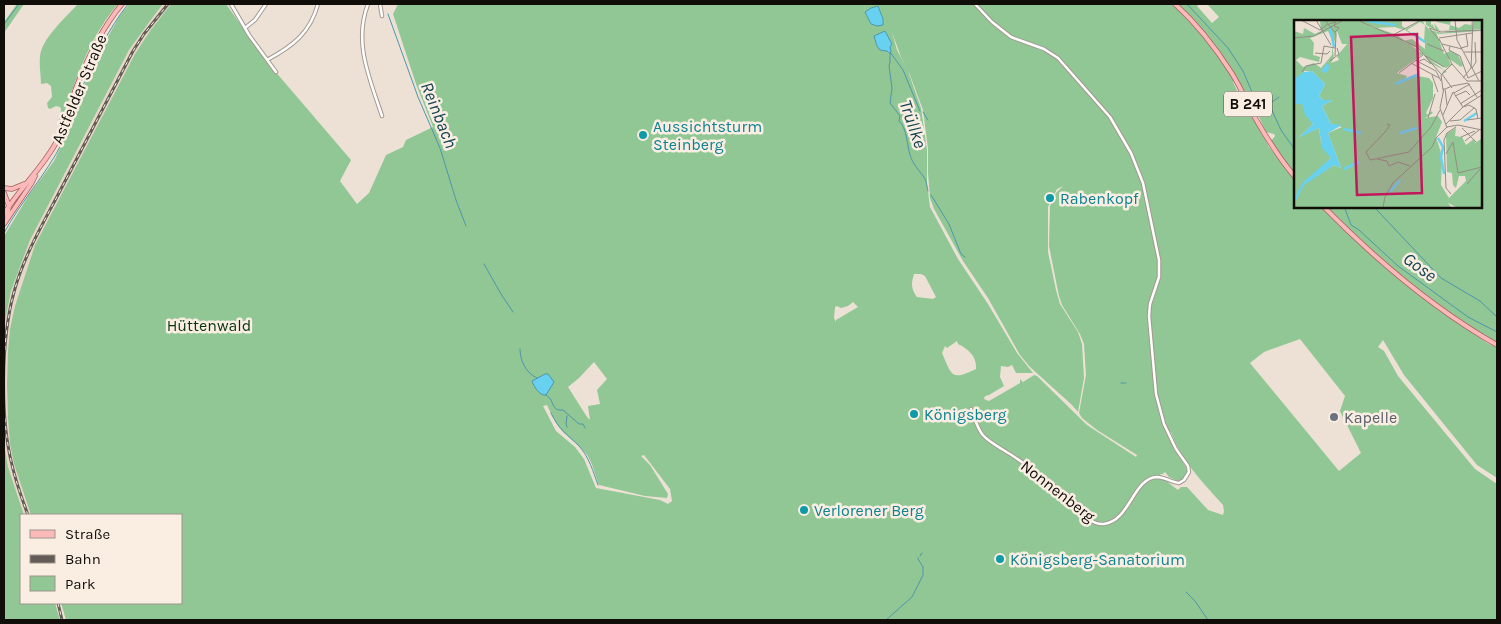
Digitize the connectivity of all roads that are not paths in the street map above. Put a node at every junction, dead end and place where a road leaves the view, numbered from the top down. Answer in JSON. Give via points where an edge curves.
{"nodes":[{"id":1,"x":122,"y":4,"type":"edge"},
{"id":2,"x":231,"y":4,"type":"edge"},
{"id":3,"x":318,"y":4,"type":"edge"},
{"id":4,"x":368,"y":4,"type":"edge"},
{"id":5,"x":380,"y":4,"type":"edge"},
{"id":6,"x":976,"y":4,"type":"edge"},
{"id":7,"x":1175,"y":4,"type":"edge"},
{"id":8,"x":264,"y":5,"type":"edge"},
{"id":9,"x":382,"y":16,"type":"dead end"},
{"id":10,"x":245,"y":28,"type":"junction"},
{"id":11,"x":267,"y":60,"type":"junction"},
{"id":12,"x":276,"y":72,"type":"dead end"},
{"id":13,"x":382,"y":116,"type":"dead end"},
{"id":14,"x":36,"y":174,"type":"junction"},
{"id":15,"x":1294,"y":176,"type":"edge"},
{"id":16,"x":26,"y":183,"type":"junction"},
{"id":17,"x":4,"y":188,"type":"edge"},
{"id":18,"x":4,"y":193,"type":"edge"},
{"id":19,"x":18,"y":202,"type":"junction"},
{"id":20,"x":6,"y":205,"type":"edge"},
{"id":21,"x":1324,"y":208,"type":"edge"},
{"id":22,"x":4,"y":214,"type":"edge"},
{"id":23,"x":5,"y":223,"type":"edge"},
{"id":24,"x":1497,"y":345,"type":"edge"},
{"id":25,"x":971,"y":409,"type":"dead end"}],
"edges":[{"from":1,"to":14,"type":"main road","name":"Astfelder Straße","via":[[94,48],[60,136]]},
{"from":2,"to":10,"type":"street"},
{"from":3,"to":11,"type":"street","via":[[301,37]]},
{"from":4,"to":13,"type":"street","via":[[361,41]]},
{"from":5,"to":9,"type":"street"},
{"from":6,"to":25,"type":"street","name":"Nonnenberg","via":[[1011,37],[1044,49],[1058,58],[1110,117],[1131,153],[1143,183],[1159,260],[1149,316],[1156,394],[1164,424],[1189,472],[1179,483],[1159,477],[1149,478],[1115,520],[1104,524],[1093,522],[1038,473],[983,436]]},
{"from":7,"to":15,"type":"main road","number":"B 241","via":[[1218,53]]},
{"from":8,"to":10,"type":"street","via":[[255,20]]},
{"from":10,"to":11,"type":"street"},
{"from":11,"to":12,"type":"street"},
{"from":14,"to":16,"type":"main road"},
{"from":14,"to":19,"type":"main road"},
{"from":16,"to":17,"type":"main road","via":[[12,189]]},
{"from":16,"to":20,"type":"main road"},
{"from":18,"to":20,"type":"main road"},
{"from":19,"to":20,"type":"main road"},
{"from":19,"to":23,"type":"main road"},
{"from":20,"to":22,"type":"main road"},
{"from":20,"to":23,"type":"main road"},
{"from":21,"to":24,"type":"main road","via":[[1411,287]]}]}
